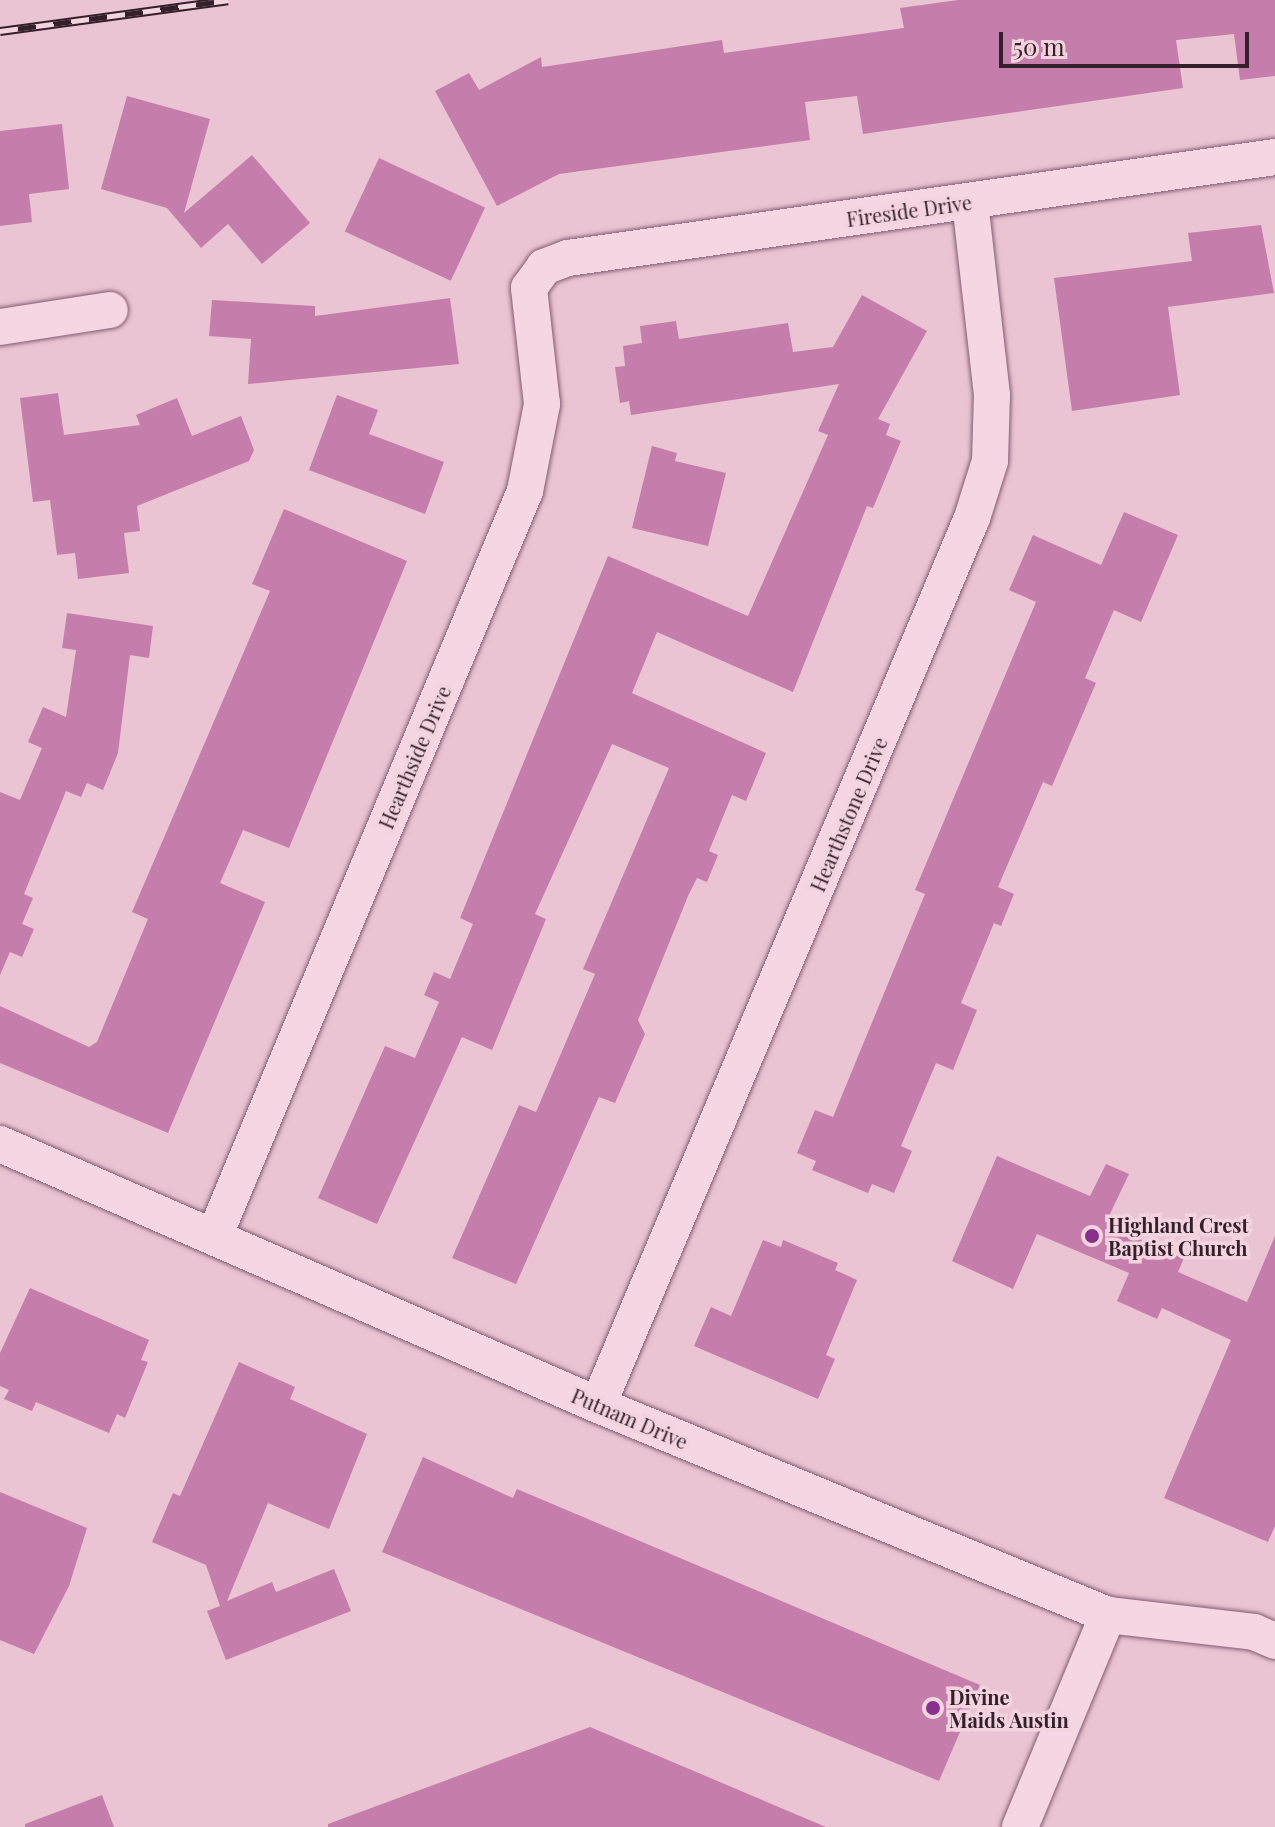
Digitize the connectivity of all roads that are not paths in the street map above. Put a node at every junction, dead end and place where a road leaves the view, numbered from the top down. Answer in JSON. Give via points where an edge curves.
{"nodes":[{"id":1,"x":1275,"y":157,"type":"edge"},
{"id":2,"x":970,"y":202,"type":"junction"},
{"id":3,"x":544,"y":267,"type":"joint"},
{"id":4,"x":110,"y":310,"type":"dead end"},
{"id":5,"x":0,"y":327,"type":"edge"},
{"id":6,"x":0,"y":1144,"type":"edge"},
{"id":7,"x":214,"y":1237,"type":"junction"},
{"id":8,"x":598,"y":1405,"type":"junction"},
{"id":9,"x":1108,"y":1615,"type":"junction"},
{"id":10,"x":1275,"y":1641,"type":"edge"},
{"id":11,"x":1020,"y":1827,"type":"edge"}],
"edges":[{"from":1,"to":2,"type":"street","name":"Fireside Drive"},
{"from":2,"to":3,"type":"street","name":"Fireside Drive","via":[[568,258]]},
{"from":2,"to":8,"type":"street","name":"Hearthstone Drive","via":[[992,395],[990,461],[972,518]]},
{"from":3,"to":7,"type":"street","name":"Hearthside Drive","via":[[529,288],[542,404],[525,491]]},
{"from":4,"to":5,"type":"street"},
{"from":6,"to":7,"type":"street","name":"Putnam Drive"},
{"from":7,"to":8,"type":"street","name":"Putnam Drive"},
{"from":8,"to":9,"type":"street","name":"Putnam Drive"},
{"from":9,"to":10,"type":"street","name":"Putnam Drive","via":[[1254,1632]]},
{"from":9,"to":11,"type":"street"}]}
